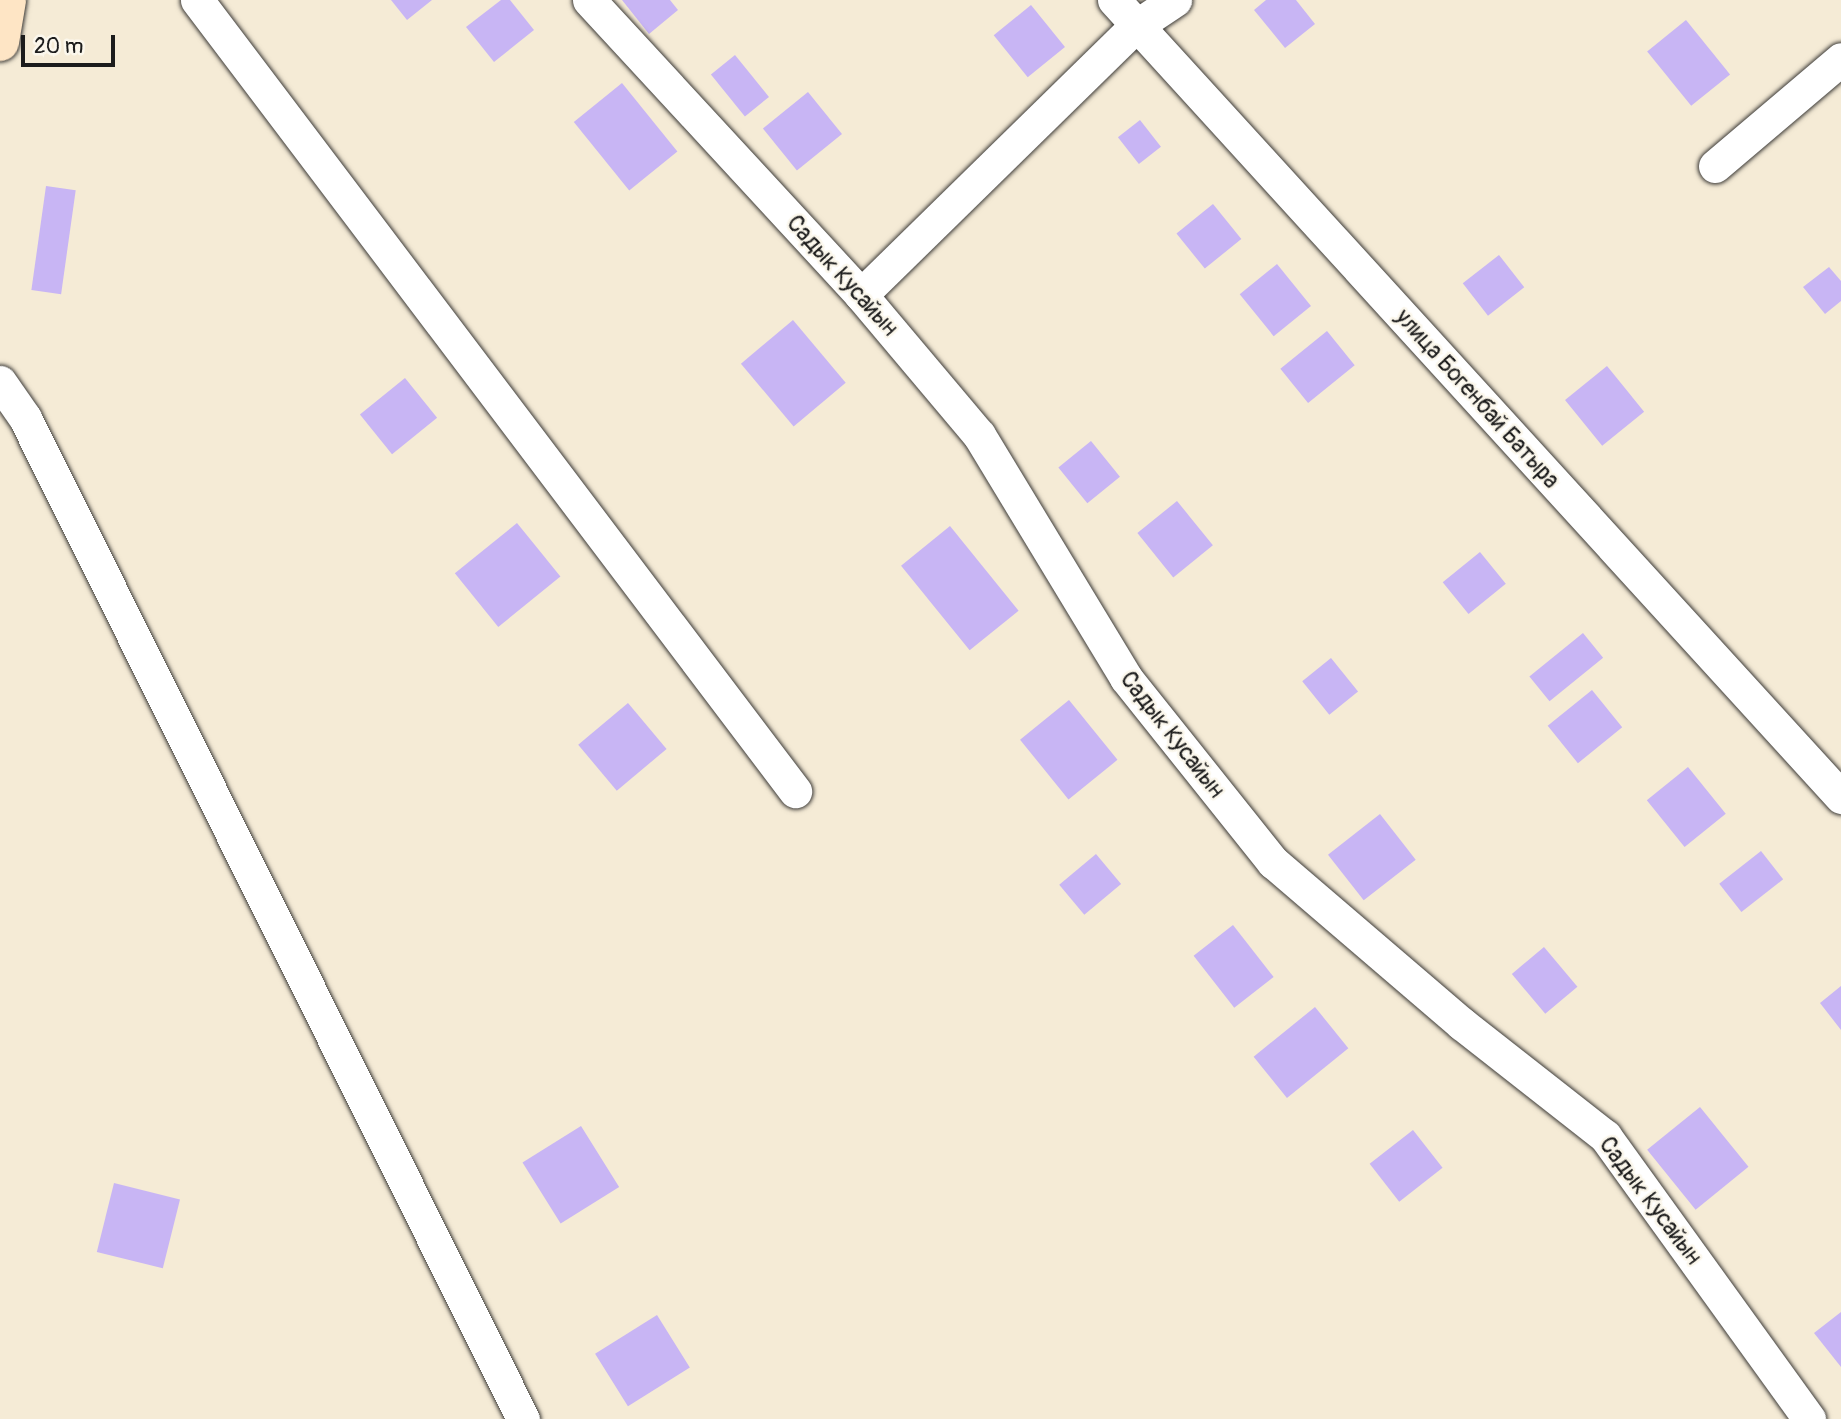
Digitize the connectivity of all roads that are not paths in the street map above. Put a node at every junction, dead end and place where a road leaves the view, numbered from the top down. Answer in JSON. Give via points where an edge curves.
{"nodes":[{"id":1,"x":7,"y":0,"type":"edge"},
{"id":2,"x":197,"y":0,"type":"edge"},
{"id":3,"x":589,"y":0,"type":"edge"},
{"id":4,"x":1114,"y":0,"type":"edge"},
{"id":5,"x":1175,"y":0,"type":"edge"},
{"id":6,"x":1136,"y":26,"type":"junction"},
{"id":7,"x":0,"y":42,"type":"edge"},
{"id":8,"x":1841,"y":59,"type":"edge"},
{"id":9,"x":1714,"y":166,"type":"dead end"},
{"id":10,"x":861,"y":295,"type":"junction"},
{"id":11,"x":0,"y":382,"type":"edge"},
{"id":12,"x":795,"y":791,"type":"dead end"},
{"id":13,"x":1841,"y":797,"type":"edge"},
{"id":14,"x":523,"y":1419,"type":"edge"},
{"id":15,"x":1809,"y":1419,"type":"edge"}],
"edges":[{"from":1,"to":7,"type":"street"},
{"from":2,"to":12,"type":"street"},
{"from":3,"to":10,"type":"street","name":"Садык Кусайын"},
{"from":4,"to":6,"type":"street","name":"улица Богенбай Батыра"},
{"from":5,"to":6,"type":"street"},
{"from":6,"to":10,"type":"street"},
{"from":6,"to":13,"type":"street","name":"улица Богенбай Батыра"},
{"from":8,"to":9,"type":"street"},
{"from":10,"to":15,"type":"street","name":"Садык Кусайын","via":[[979,435],[1126,678],[1272,862],[1462,1024],[1605,1136]]},
{"from":11,"to":14,"type":"street","via":[[31,430]]}]}
